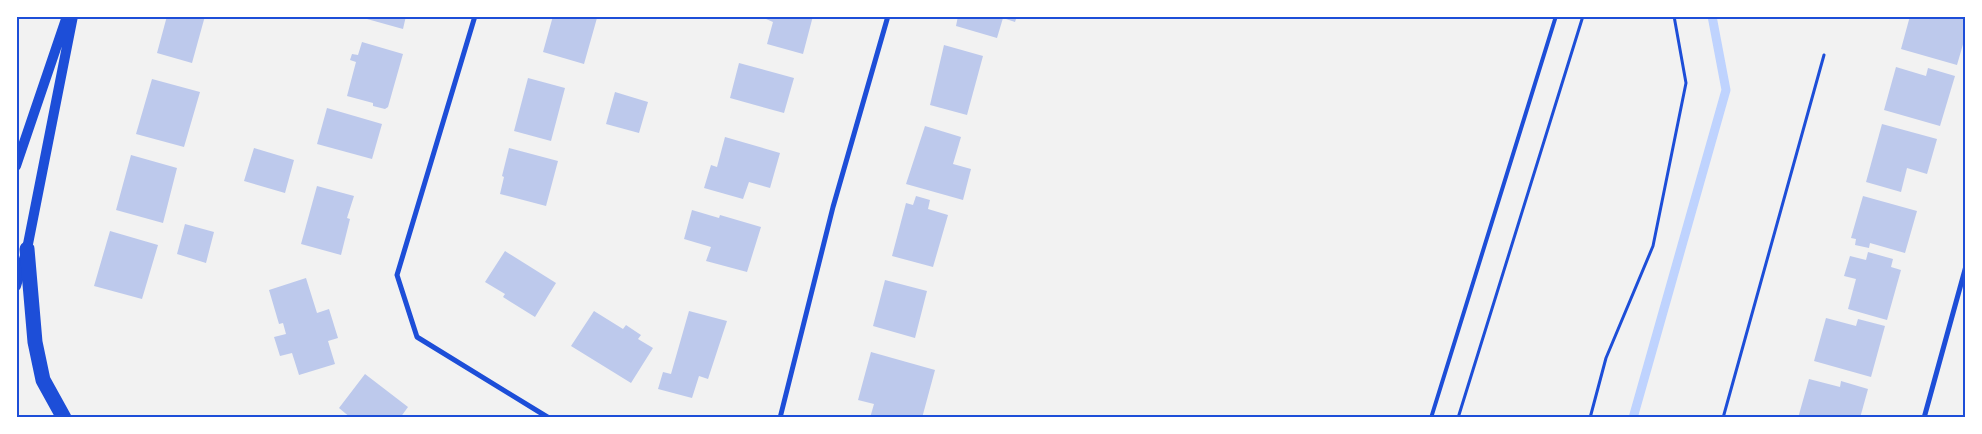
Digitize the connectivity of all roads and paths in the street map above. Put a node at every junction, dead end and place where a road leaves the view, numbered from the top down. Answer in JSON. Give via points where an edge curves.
{"nodes":[{"id":1,"x":67,"y":16,"type":"edge"},
{"id":2,"x":73,"y":16,"type":"edge"},
{"id":3,"x":475,"y":16,"type":"edge"},
{"id":4,"x":888,"y":16,"type":"edge"},
{"id":5,"x":1556,"y":16,"type":"edge"},
{"id":6,"x":1583,"y":16,"type":"edge"},
{"id":7,"x":1674,"y":16,"type":"edge"},
{"id":8,"x":1824,"y":55,"type":"dead end"},
{"id":9,"x":16,"y":166,"type":"edge"},
{"id":10,"x":27,"y":249,"type":"junction"},
{"id":11,"x":1966,"y":266,"type":"edge"},
{"id":12,"x":16,"y":286,"type":"edge"},
{"id":13,"x":64,"y":418,"type":"edge"},
{"id":14,"x":550,"y":418,"type":"edge"},
{"id":15,"x":780,"y":418,"type":"edge"},
{"id":16,"x":1431,"y":418,"type":"edge"},
{"id":17,"x":1458,"y":418,"type":"edge"},
{"id":18,"x":1590,"y":418,"type":"edge"},
{"id":19,"x":1723,"y":418,"type":"edge"},
{"id":20,"x":1924,"y":418,"type":"edge"}],
"edges":[{"from":1,"to":9,"type":"main road"},
{"from":2,"to":10,"type":"main road"},
{"from":3,"to":14,"type":"street","via":[[397,275],[417,337]]},
{"from":4,"to":15,"type":"street","via":[[833,207]]},
{"from":5,"to":16,"type":"lane"},
{"from":6,"to":17,"type":"path"},
{"from":7,"to":18,"type":"path","via":[[1686,83],[1653,246],[1606,358]]},
{"from":8,"to":19,"type":"path"},
{"from":10,"to":12,"type":"main road"},
{"from":10,"to":13,"type":"highway","via":[[35,342],[43,380]]},
{"from":11,"to":20,"type":"street"}]}
